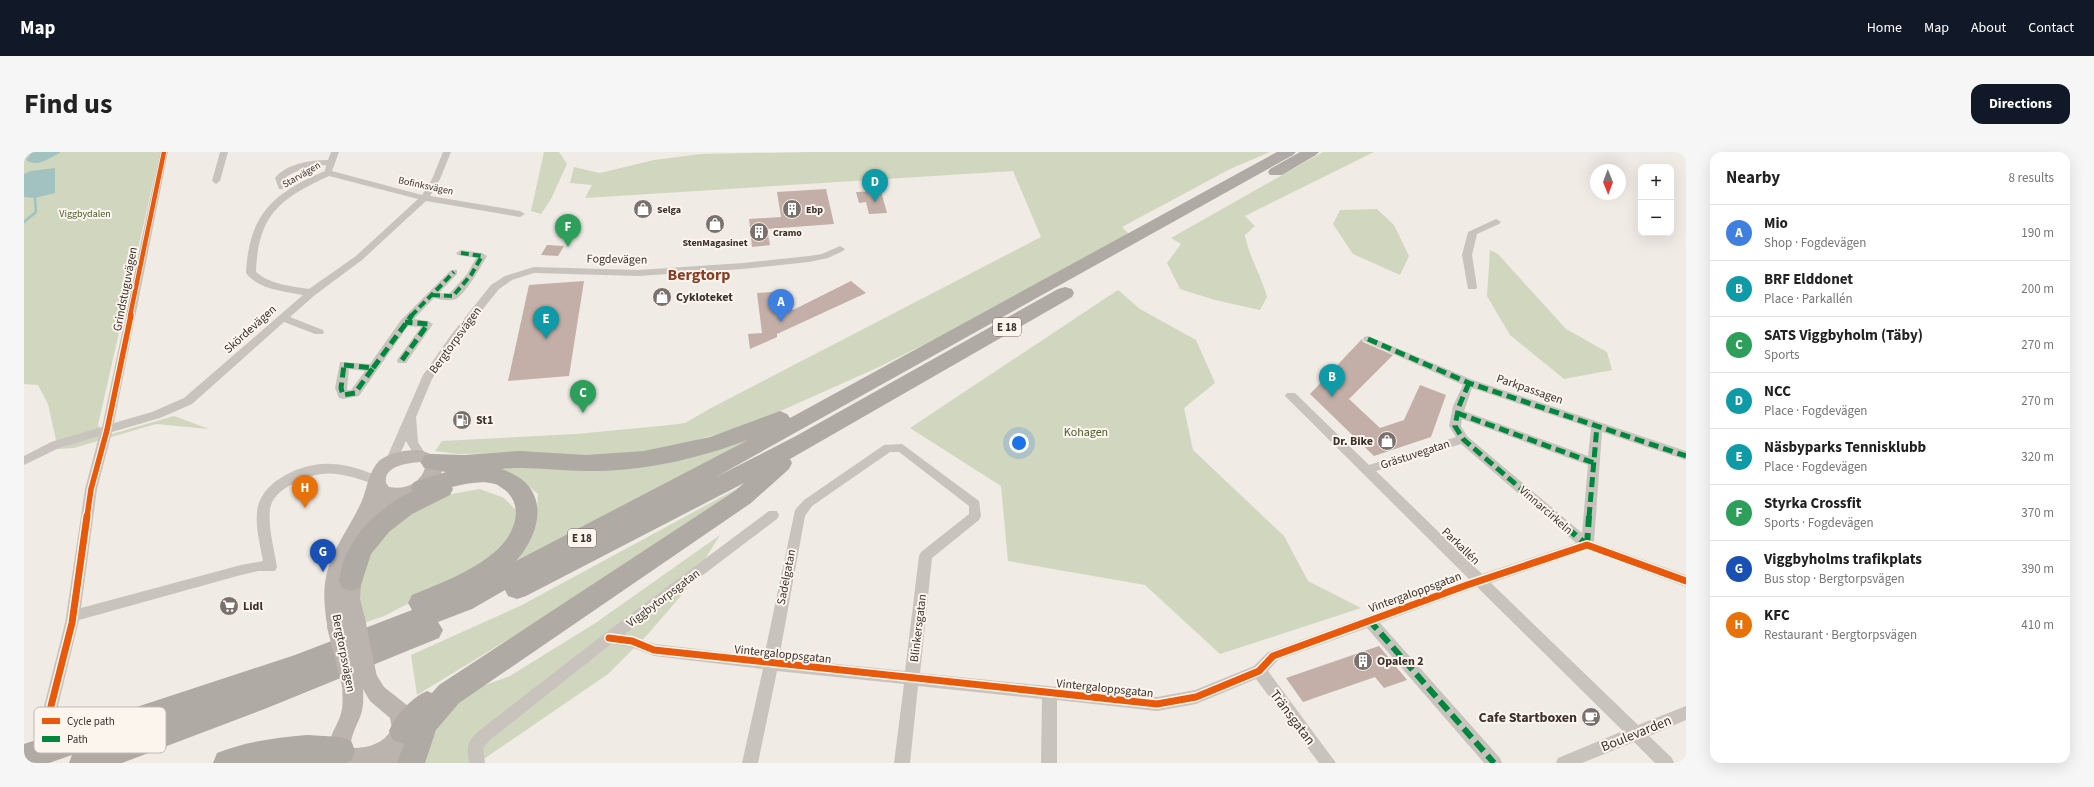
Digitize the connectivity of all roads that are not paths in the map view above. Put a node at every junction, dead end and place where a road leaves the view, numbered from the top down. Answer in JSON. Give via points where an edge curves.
{"nodes":[{"id":1,"x":164,"y":152,"type":"edge"},
{"id":2,"x":224,"y":152,"type":"edge"},
{"id":3,"x":335,"y":152,"type":"edge"},
{"id":4,"x":447,"y":152,"type":"edge"},
{"id":5,"x":1288,"y":152,"type":"edge"},
{"id":6,"x":1311,"y":152,"type":"edge"},
{"id":7,"x":331,"y":163,"type":"junction"},
{"id":8,"x":328,"y":173,"type":"junction"},
{"id":9,"x":216,"y":181,"type":"dead end"},
{"id":10,"x":282,"y":186,"type":"dead end"},
{"id":11,"x":424,"y":198,"type":"junction"},
{"id":12,"x":520,"y":214,"type":"dead end"},
{"id":13,"x":1496,"y":222,"type":"dead end"},
{"id":14,"x":840,"y":249,"type":"dead end"},
{"id":15,"x":461,"y":253,"type":"dead end"},
{"id":16,"x":454,"y":272,"type":"dead end"},
{"id":17,"x":513,"y":275,"type":"joint"},
{"id":18,"x":1472,"y":287,"type":"dead end"},
{"id":19,"x":311,"y":293,"type":"junction"},
{"id":20,"x":432,"y":295,"type":"junction"},
{"id":21,"x":1007,"y":308,"type":"junction"},
{"id":22,"x":283,"y":318,"type":"junction"},
{"id":23,"x":406,"y":322,"type":"junction"},
{"id":24,"x":319,"y":332,"type":"dead end"},
{"id":25,"x":1368,"y":339,"type":"dead end"},
{"id":26,"x":402,"y":360,"type":"dead end"},
{"id":27,"x":373,"y":368,"type":"dead end"},
{"id":28,"x":1469,"y":383,"type":"junction"},
{"id":29,"x":1291,"y":396,"type":"dead end"},
{"id":30,"x":1457,"y":413,"type":"junction"},
{"id":31,"x":411,"y":416,"type":"junction"},
{"id":32,"x":1597,"y":426,"type":"junction"},
{"id":33,"x":107,"y":430,"type":"junction"},
{"id":34,"x":1463,"y":438,"type":"junction"},
{"id":35,"x":804,"y":442,"type":"junction"},
{"id":36,"x":1686,"y":456,"type":"edge"},
{"id":37,"x":426,"y":459,"type":"junction"},
{"id":38,"x":24,"y":461,"type":"edge"},
{"id":39,"x":391,"y":462,"type":"junction"},
{"id":40,"x":1594,"y":462,"type":"junction"},
{"id":41,"x":1366,"y":470,"type":"junction"},
{"id":42,"x":377,"y":480,"type":"junction"},
{"id":43,"x":413,"y":491,"type":"junction"},
{"id":44,"x":527,"y":506,"type":"junction"},
{"id":45,"x":773,"y":515,"type":"dead end"},
{"id":46,"x":975,"y":516,"type":"joint"},
{"id":47,"x":1586,"y":545,"type":"junction"},
{"id":48,"x":351,"y":581,"type":"junction"},
{"id":49,"x":1481,"y":581,"type":"junction"},
{"id":50,"x":1686,"y":581,"type":"edge"},
{"id":51,"x":73,"y":616,"type":"junction"},
{"id":52,"x":560,"y":620,"type":"junction"},
{"id":53,"x":1369,"y":620,"type":"junction"},
{"id":54,"x":346,"y":622,"type":"junction"},
{"id":55,"x":609,"y":638,"type":"junction"},
{"id":56,"x":771,"y":664,"type":"junction"},
{"id":57,"x":1259,"y":671,"type":"junction"},
{"id":58,"x":912,"y":679,"type":"junction"},
{"id":59,"x":359,"y":682,"type":"junction"},
{"id":60,"x":1050,"y":693,"type":"junction"},
{"id":61,"x":51,"y":706,"type":"dead end"},
{"id":62,"x":166,"y":709,"type":"edge"},
{"id":63,"x":166,"y":712,"type":"edge"},
{"id":64,"x":1686,"y":713,"type":"edge"},
{"id":65,"x":1636,"y":733,"type":"junction"},
{"id":66,"x":166,"y":735,"type":"edge"},
{"id":67,"x":400,"y":736,"type":"junction"},
{"id":68,"x":40,"y":753,"type":"edge"},
{"id":69,"x":113,"y":753,"type":"edge"},
{"id":70,"x":348,"y":757,"type":"edge"},
{"id":71,"x":24,"y":758,"type":"edge"},
{"id":72,"x":83,"y":763,"type":"edge"},
{"id":73,"x":227,"y":763,"type":"edge"},
{"id":74,"x":305,"y":763,"type":"edge"},
{"id":75,"x":395,"y":763,"type":"edge"},
{"id":76,"x":411,"y":763,"type":"edge"},
{"id":77,"x":477,"y":763,"type":"edge"},
{"id":78,"x":750,"y":763,"type":"edge"},
{"id":79,"x":902,"y":763,"type":"edge"},
{"id":80,"x":1049,"y":763,"type":"edge"},
{"id":81,"x":1328,"y":763,"type":"edge"},
{"id":82,"x":1494,"y":763,"type":"edge"},
{"id":83,"x":1564,"y":763,"type":"edge"},
{"id":84,"x":1666,"y":763,"type":"edge"}],
"edges":[{"from":1,"to":33,"type":"street","name":"Grindstuguvägen"},
{"from":2,"to":9,"type":"street"},
{"from":3,"to":7,"type":"street","name":"Starvägen"},
{"from":4,"to":11,"type":"street","name":"Skördevägen","via":[[436,180]]},
{"from":5,"to":21,"type":"highway","number":"E 18"},
{"from":6,"to":35,"type":"highway","number":"E 18"},
{"from":7,"to":8,"type":"street","name":"Starvägen"},
{"from":7,"to":10,"type":"street","name":"Starvägen","via":[[311,164],[291,170],[279,178]]},
{"from":8,"to":11,"type":"street","name":"Bofinksvägen"},
{"from":8,"to":19,"type":"street","name":"Starvägen","via":[[298,187],[264,216],[257,228],[252,252],[251,273],[259,280]]},
{"from":11,"to":12,"type":"street","name":"Bofinksvägen"},
{"from":11,"to":19,"type":"street","name":"Skördevägen","via":[[359,258]]},
{"from":13,"to":18,"type":"street","via":[[1473,232],[1468,255]]},
{"from":14,"to":17,"type":"street","name":"Fogdevägen","via":[[825,256],[809,259],[700,269],[638,273],[534,270]]},
{"from":15,"to":20,"type":"street","via":[[482,256],[471,275],[453,296]]},
{"from":16,"to":20,"type":"street"},
{"from":17,"to":31,"type":"street","name":"Bergtorpsvägen","via":[[495,287],[454,337],[427,378]]},
{"from":19,"to":22,"type":"street","name":"Skördevägen"},
{"from":20,"to":23,"type":"street"},
{"from":21,"to":37,"type":"highway","via":[[832,396],[705,447],[645,460],[594,463],[521,459],[446,465]]},
{"from":21,"to":63,"type":"highway","number":"E 18","via":[[789,428],[463,601],[297,666]]},
{"from":22,"to":24,"type":"street"},
{"from":22,"to":33,"type":"street","name":"Skördevägen","via":[[188,401],[156,415]]},
{"from":23,"to":26,"type":"street","via":[[428,324]]},
{"from":23,"to":27,"type":"street"},
{"from":25,"to":28,"type":"street","name":"Parkpassagen"},
{"from":28,"to":30,"type":"street","name":"Vinnarcirkeln"},
{"from":28,"to":32,"type":"street","name":"Parkpassagen"},
{"from":29,"to":41,"type":"street","name":"Parkallén"},
{"from":30,"to":34,"type":"street","name":"Vinnarcirkeln","via":[[1454,426]]},
{"from":30,"to":40,"type":"street"},
{"from":31,"to":37,"type":"street","name":"Bergtorpsvägen","via":[[412,443]]},
{"from":31,"to":39,"type":"street","name":"Bergtorpsvägen"},
{"from":32,"to":36,"type":"street","name":"Parkpassagen"},
{"from":32,"to":40,"type":"street","name":"Vinnarcirkeln"},
{"from":33,"to":38,"type":"street","name":"Skördevägen","via":[[55,445]]},
{"from":33,"to":51,"type":"street","name":"Grindstuguvägen","via":[[91,489]]},
{"from":34,"to":41,"type":"street","name":"Grästuvegatan"},
{"from":34,"to":47,"type":"street","name":"Vinnarcirkeln"},
{"from":35,"to":52,"type":"highway","via":[[743,497]]},
{"from":35,"to":66,"type":"highway","number":"E 18","via":[[465,616],[308,681]]},
{"from":37,"to":39,"type":"main road","via":[[401,457]]},
{"from":37,"to":43,"type":"main road","via":[[434,468],[433,475]]},
{"from":39,"to":42,"type":"main road"},
{"from":40,"to":47,"type":"street","name":"Vinnarcirkeln"},
{"from":41,"to":49,"type":"street","name":"Parkallén"},
{"from":42,"to":43,"type":"main road","via":[[383,492],[394,496]]},
{"from":42,"to":51,"type":"street","via":[[348,470],[319,467],[296,476],[271,491],[264,508],[270,567],[258,566],[241,570]]},
{"from":42,"to":54,"type":"main road","name":"Bergtorpsvägen","via":[[370,502],[338,564],[334,585]]},
{"from":43,"to":44,"type":"highway","via":[[454,477],[478,473],[501,476],[514,483],[522,492]]},
{"from":43,"to":48,"type":"main road","name":"Bergtorpsvägen","via":[[388,501],[375,515],[355,553]]},
{"from":44,"to":48,"type":"highway","via":[[517,491],[505,485],[486,482],[457,484],[430,492],[389,518],[372,535],[356,560]]},
{"from":44,"to":62,"type":"highway","via":[[528,514],[523,531],[514,547],[486,570],[438,596]]},
{"from":45,"to":55,"type":"street","name":"Viggbytorpsgatan"},
{"from":46,"to":56,"type":"street","name":"Sadelgatan","via":[[975,504],[902,448],[888,448],[808,503],[799,514]]},
{"from":46,"to":58,"type":"street","name":"Blinkersgatan","via":[[926,556]]},
{"from":47,"to":49,"type":"street","name":"Vintergaloppsgatan"},
{"from":47,"to":50,"type":"street"},
{"from":48,"to":54,"type":"main road","name":"Bergtorpsvägen"},
{"from":49,"to":53,"type":"street","name":"Vintergaloppsgatan"},
{"from":49,"to":65,"type":"street","name":"Parkallén"},
{"from":51,"to":61,"type":"street","name":"Grindstuguvägen"},
{"from":52,"to":67,"type":"highway","via":[[443,690],[419,711]]},
{"from":52,"to":76,"type":"highway","via":[[449,694],[425,723]]},
{"from":53,"to":57,"type":"street","name":"Vintergaloppsgatan","via":[[1273,656]]},
{"from":53,"to":82,"type":"street"},
{"from":54,"to":59,"type":"main road","name":"Bergtorpsvägen","bridge":true},
{"from":55,"to":56,"type":"street","name":"Vintergaloppsgatan","via":[[632,641],[654,650]]},
{"from":55,"to":77,"type":"street","name":"Viggbytorpsgatan","via":[[475,745]]},
{"from":56,"to":58,"type":"street","name":"Vintergaloppsgatan"},
{"from":56,"to":78,"type":"street","name":"Sadelgatan"},
{"from":57,"to":60,"type":"street","name":"Vintergaloppsgatan","via":[[1196,697],[1157,704]]},
{"from":57,"to":81,"type":"street","name":"Tränsgatan"},
{"from":58,"to":60,"type":"street","name":"Vintergaloppsgatan"},
{"from":58,"to":79,"type":"street","name":"Blinkersgatan"},
{"from":59,"to":67,"type":"main road","name":"Bergtorpsvägen","via":[[400,713]]},
{"from":59,"to":70,"type":"main road","name":"Bergtorpsvägen","via":[[354,708],[340,743]]},
{"from":60,"to":80,"type":"street"},
{"from":64,"to":65,"type":"street","name":"Boulevarden"},
{"from":65,"to":83,"type":"street","name":"Boulevarden"},
{"from":65,"to":84,"type":"street","name":"Parkallén"},
{"from":67,"to":70,"type":"main road","via":[[374,757]]},
{"from":67,"to":75,"type":"main road","name":"Bergtorpsvägen"},
{"from":68,"to":71,"type":"highway","number":"E 18"},
{"from":69,"to":72,"type":"highway","number":"E 18"},
{"from":70,"to":73,"type":"highway","via":[[307,749],[261,753]]},
{"from":73,"to":74,"type":"highway"}]}
